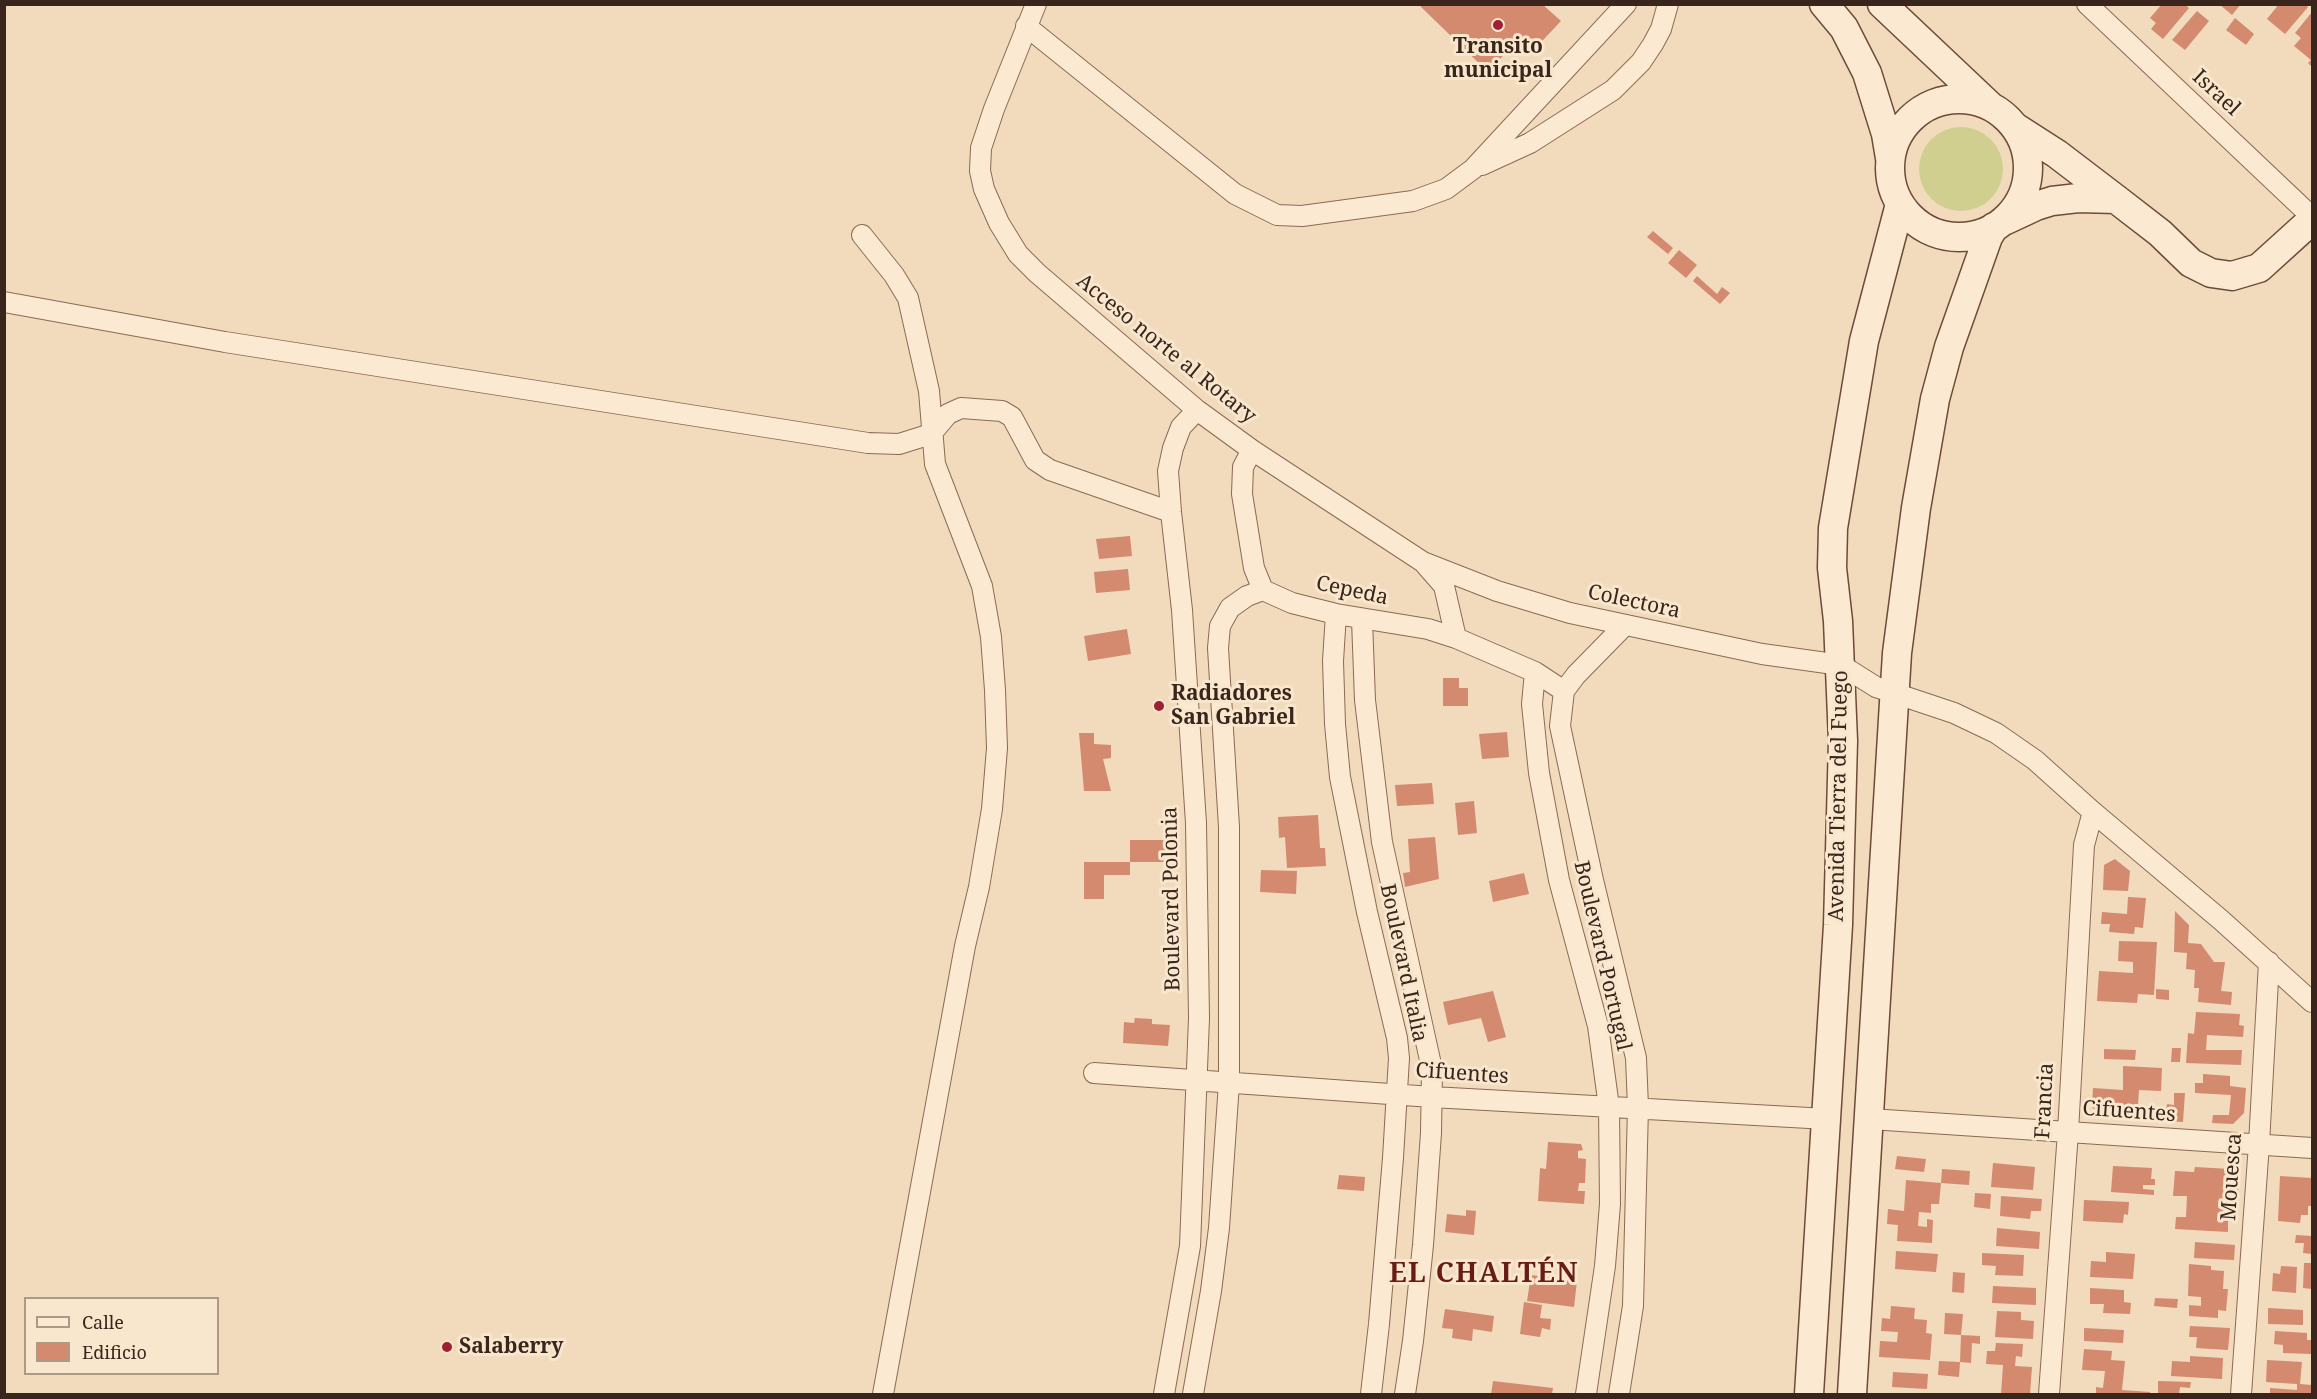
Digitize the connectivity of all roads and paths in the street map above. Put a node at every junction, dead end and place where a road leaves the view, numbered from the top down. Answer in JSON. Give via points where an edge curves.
{"nodes":[{"id":1,"x":1036,"y":4,"type":"edge"},
{"id":2,"x":1626,"y":4,"type":"edge"},
{"id":3,"x":1668,"y":4,"type":"edge"},
{"id":4,"x":1824,"y":4,"type":"edge"},
{"id":5,"x":1882,"y":4,"type":"edge"},
{"id":6,"x":2087,"y":4,"type":"edge"},
{"id":7,"x":1026,"y":27,"type":"junction"},
{"id":8,"x":1991,"y":106,"type":"junction"},
{"id":9,"x":2015,"y":127,"type":"junction"},
{"id":10,"x":1890,"y":164,"type":"junction"},
{"id":11,"x":1473,"y":169,"type":"junction"},
{"id":12,"x":2116,"y":199,"type":"junction"},
{"id":13,"x":1900,"y":204,"type":"junction"},
{"id":14,"x":2313,"y":218,"type":"edge"},
{"id":15,"x":1998,"y":224,"type":"junction"},
{"id":16,"x":862,"y":235,"type":"dead end"},
{"id":17,"x":4,"y":302,"type":"edge"},
{"id":18,"x":1197,"y":410,"type":"junction"},
{"id":19,"x":931,"y":434,"type":"junction"},
{"id":20,"x":1252,"y":450,"type":"junction"},
{"id":21,"x":1171,"y":512,"type":"junction"},
{"id":22,"x":1423,"y":562,"type":"junction"},
{"id":23,"x":1263,"y":590,"type":"junction"},
{"id":24,"x":1336,"y":614,"type":"junction"},
{"id":25,"x":1362,"y":620,"type":"junction"},
{"id":26,"x":1626,"y":625,"type":"junction"},
{"id":27,"x":1456,"y":638,"type":"junction"},
{"id":28,"x":1841,"y":665,"type":"junction"},
{"id":29,"x":1535,"y":672,"type":"junction"},
{"id":30,"x":1564,"y":691,"type":"junction"},
{"id":31,"x":1895,"y":694,"type":"junction"},
{"id":32,"x":2093,"y":812,"type":"junction"},
{"id":33,"x":2269,"y":962,"type":"junction"},
{"id":34,"x":2313,"y":1002,"type":"edge"},
{"id":35,"x":1094,"y":1073,"type":"dead end"},
{"id":36,"x":1196,"y":1080,"type":"junction"},
{"id":37,"x":1229,"y":1083,"type":"junction"},
{"id":38,"x":1396,"y":1093,"type":"junction"},
{"id":39,"x":1432,"y":1097,"type":"junction"},
{"id":40,"x":1609,"y":1107,"type":"junction"},
{"id":41,"x":1638,"y":1107,"type":"junction"},
{"id":42,"x":1827,"y":1119,"type":"junction"},
{"id":43,"x":1870,"y":1119,"type":"junction"},
{"id":44,"x":2067,"y":1132,"type":"junction"},
{"id":45,"x":2259,"y":1144,"type":"junction"},
{"id":46,"x":2313,"y":1148,"type":"edge"},
{"id":47,"x":883,"y":1395,"type":"edge"},
{"id":48,"x":1164,"y":1395,"type":"edge"},
{"id":49,"x":1193,"y":1395,"type":"edge"},
{"id":50,"x":1371,"y":1395,"type":"edge"},
{"id":51,"x":1405,"y":1395,"type":"edge"},
{"id":52,"x":1586,"y":1395,"type":"edge"},
{"id":53,"x":1619,"y":1395,"type":"edge"},
{"id":54,"x":1809,"y":1395,"type":"edge"},
{"id":55,"x":1852,"y":1395,"type":"edge"},
{"id":56,"x":2049,"y":1395,"type":"edge"},
{"id":57,"x":2241,"y":1395,"type":"edge"}],
"edges":[{"from":1,"to":7,"type":"street","name":"Acceso norte al Rotary"},
{"from":2,"to":11,"type":"street"},
{"from":3,"to":11,"type":"street","via":[[1661,29],[1641,62],[1613,90],[1530,143]]},
{"from":4,"to":10,"type":"street","via":[[1844,28],[1867,73],[1886,134]]},
{"from":5,"to":8,"type":"street"},
{"from":6,"to":14,"type":"street","name":"Israel"},
{"from":7,"to":11,"type":"street","via":[[1234,194],[1276,215],[1302,216],[1413,201],[1446,189]]},
{"from":7,"to":18,"type":"street","name":"Acceso norte al Rotary","via":[[981,148],[980,171],[999,223],[1018,254],[1037,273]]},
{"from":8,"to":9,"type":"street"},
{"from":8,"to":10,"type":"street","via":[[1971,99],[1953,99],[1920,111],[1897,137]]},
{"from":9,"to":12,"type":"street"},
{"from":9,"to":15,"type":"street","via":[[2026,151],[2026,182],[2013,211]]},
{"from":10,"to":13,"type":"street"},
{"from":12,"to":14,"type":"street","via":[[2191,263],[2219,275],[2243,274],[2259,268]]},
{"from":12,"to":15,"type":"street","via":[[2052,201]]},
{"from":13,"to":15,"type":"street","via":[[1917,223],[1943,235],[1973,235]]},
{"from":13,"to":28,"type":"street","name":"Avenida Tierra del Fuego","via":[[1864,341],[1833,528],[1832,568]]},
{"from":15,"to":31,"type":"street","via":[[1988,237],[1935,399],[1916,508]]},
{"from":16,"to":19,"type":"street","via":[[908,298],[929,391]]},
{"from":17,"to":19,"type":"street","via":[[225,342],[868,443],[899,444]]},
{"from":18,"to":20,"type":"street","name":"Acceso norte al Rotary"},
{"from":18,"to":21,"type":"street","name":"Boulevard Polonia","via":[[1181,427],[1173,448],[1168,471]]},
{"from":19,"to":21,"type":"street","via":[[948,414],[961,408],[1002,411],[1012,417],[1035,460],[1050,470]]},
{"from":19,"to":47,"type":"street","via":[[934,464],[982,586],[991,637],[997,748],[979,887]]},
{"from":20,"to":22,"type":"street","name":"Acceso norte al Rotary"},
{"from":20,"to":23,"type":"street","via":[[1243,467],[1242,494],[1254,568]]},
{"from":21,"to":36,"type":"street","name":"Boulevard Polonia","via":[[1182,610],[1196,823]]},
{"from":22,"to":26,"type":"street","name":"Colectora","via":[[1497,591]]},
{"from":22,"to":27,"type":"street","name":"Acceso norte al Rotary","via":[[1444,586]]},
{"from":23,"to":24,"type":"street","name":"Cepeda","via":[[1292,603]]},
{"from":23,"to":37,"type":"street","via":[[1230,608],[1220,626],[1218,648],[1229,827]]},
{"from":24,"to":25,"type":"street","name":"Cepeda"},
{"from":24,"to":38,"type":"street","name":"Boulevard Italia","via":[[1333,661],[1340,777],[1397,1038]]},
{"from":25,"to":27,"type":"street","name":"Cepeda","via":[[1428,628]]},
{"from":25,"to":39,"type":"street","name":"Boulevard Italia","via":[[1365,700],[1382,842],[1429,1048]]},
{"from":26,"to":28,"type":"street","name":"Colectora","via":[[1762,654]]},
{"from":26,"to":30,"type":"street"},
{"from":27,"to":29,"type":"street","name":"Cepeda"},
{"from":28,"to":31,"type":"street"},
{"from":28,"to":42,"type":"street","name":"Avenida Tierra del Fuego","via":[[1838,924]]},
{"from":29,"to":30,"type":"street","name":"Cepeda"},
{"from":29,"to":40,"type":"street","name":"Boulevard Portugal","via":[[1532,704],[1539,773],[1559,880],[1599,1026]]},
{"from":30,"to":41,"type":"street","name":"Boulevard Portugal","via":[[1560,726],[1636,1058]]},
{"from":31,"to":32,"type":"street","via":[[1954,712],[1996,733],[2035,759]]},
{"from":31,"to":43,"type":"street"},
{"from":32,"to":33,"type":"street"},
{"from":32,"to":44,"type":"street","name":"Francia","via":[[2084,845]]},
{"from":33,"to":34,"type":"street"},
{"from":33,"to":45,"type":"street","name":"Mouesca"},
{"from":35,"to":36,"type":"street","name":"Cifuentes"},
{"from":36,"to":37,"type":"street","name":"Cifuentes"},
{"from":36,"to":48,"type":"street","name":"Boulevard Polonia","via":[[1190,1246]]},
{"from":37,"to":38,"type":"street","name":"Cifuentes"},
{"from":37,"to":49,"type":"street","via":[[1218,1239]]},
{"from":38,"to":39,"type":"street","name":"Cifuentes"},
{"from":38,"to":50,"type":"street","name":"Boulevard Italia"},
{"from":39,"to":40,"type":"street","name":"Cifuentes"},
{"from":39,"to":51,"type":"street","name":"Boulevard Italia","via":[[1423,1245]]},
{"from":40,"to":41,"type":"street","name":"Cifuentes"},
{"from":40,"to":52,"type":"street","name":"Boulevard Portugal","via":[[1610,1204]]},
{"from":41,"to":42,"type":"street","name":"Cifuentes"},
{"from":41,"to":53,"type":"street","name":"Boulevard Portugal","via":[[1633,1306]]},
{"from":42,"to":54,"type":"street","name":"Avenida Tierra del Fuego"},
{"from":43,"to":44,"type":"street","name":"Cifuentes"},
{"from":43,"to":55,"type":"street"},
{"from":44,"to":45,"type":"street","name":"Cifuentes"},
{"from":44,"to":56,"type":"street","name":"Francia"},
{"from":45,"to":46,"type":"street","name":"Cifuentes"},
{"from":45,"to":57,"type":"street","name":"Mouesca"}]}
